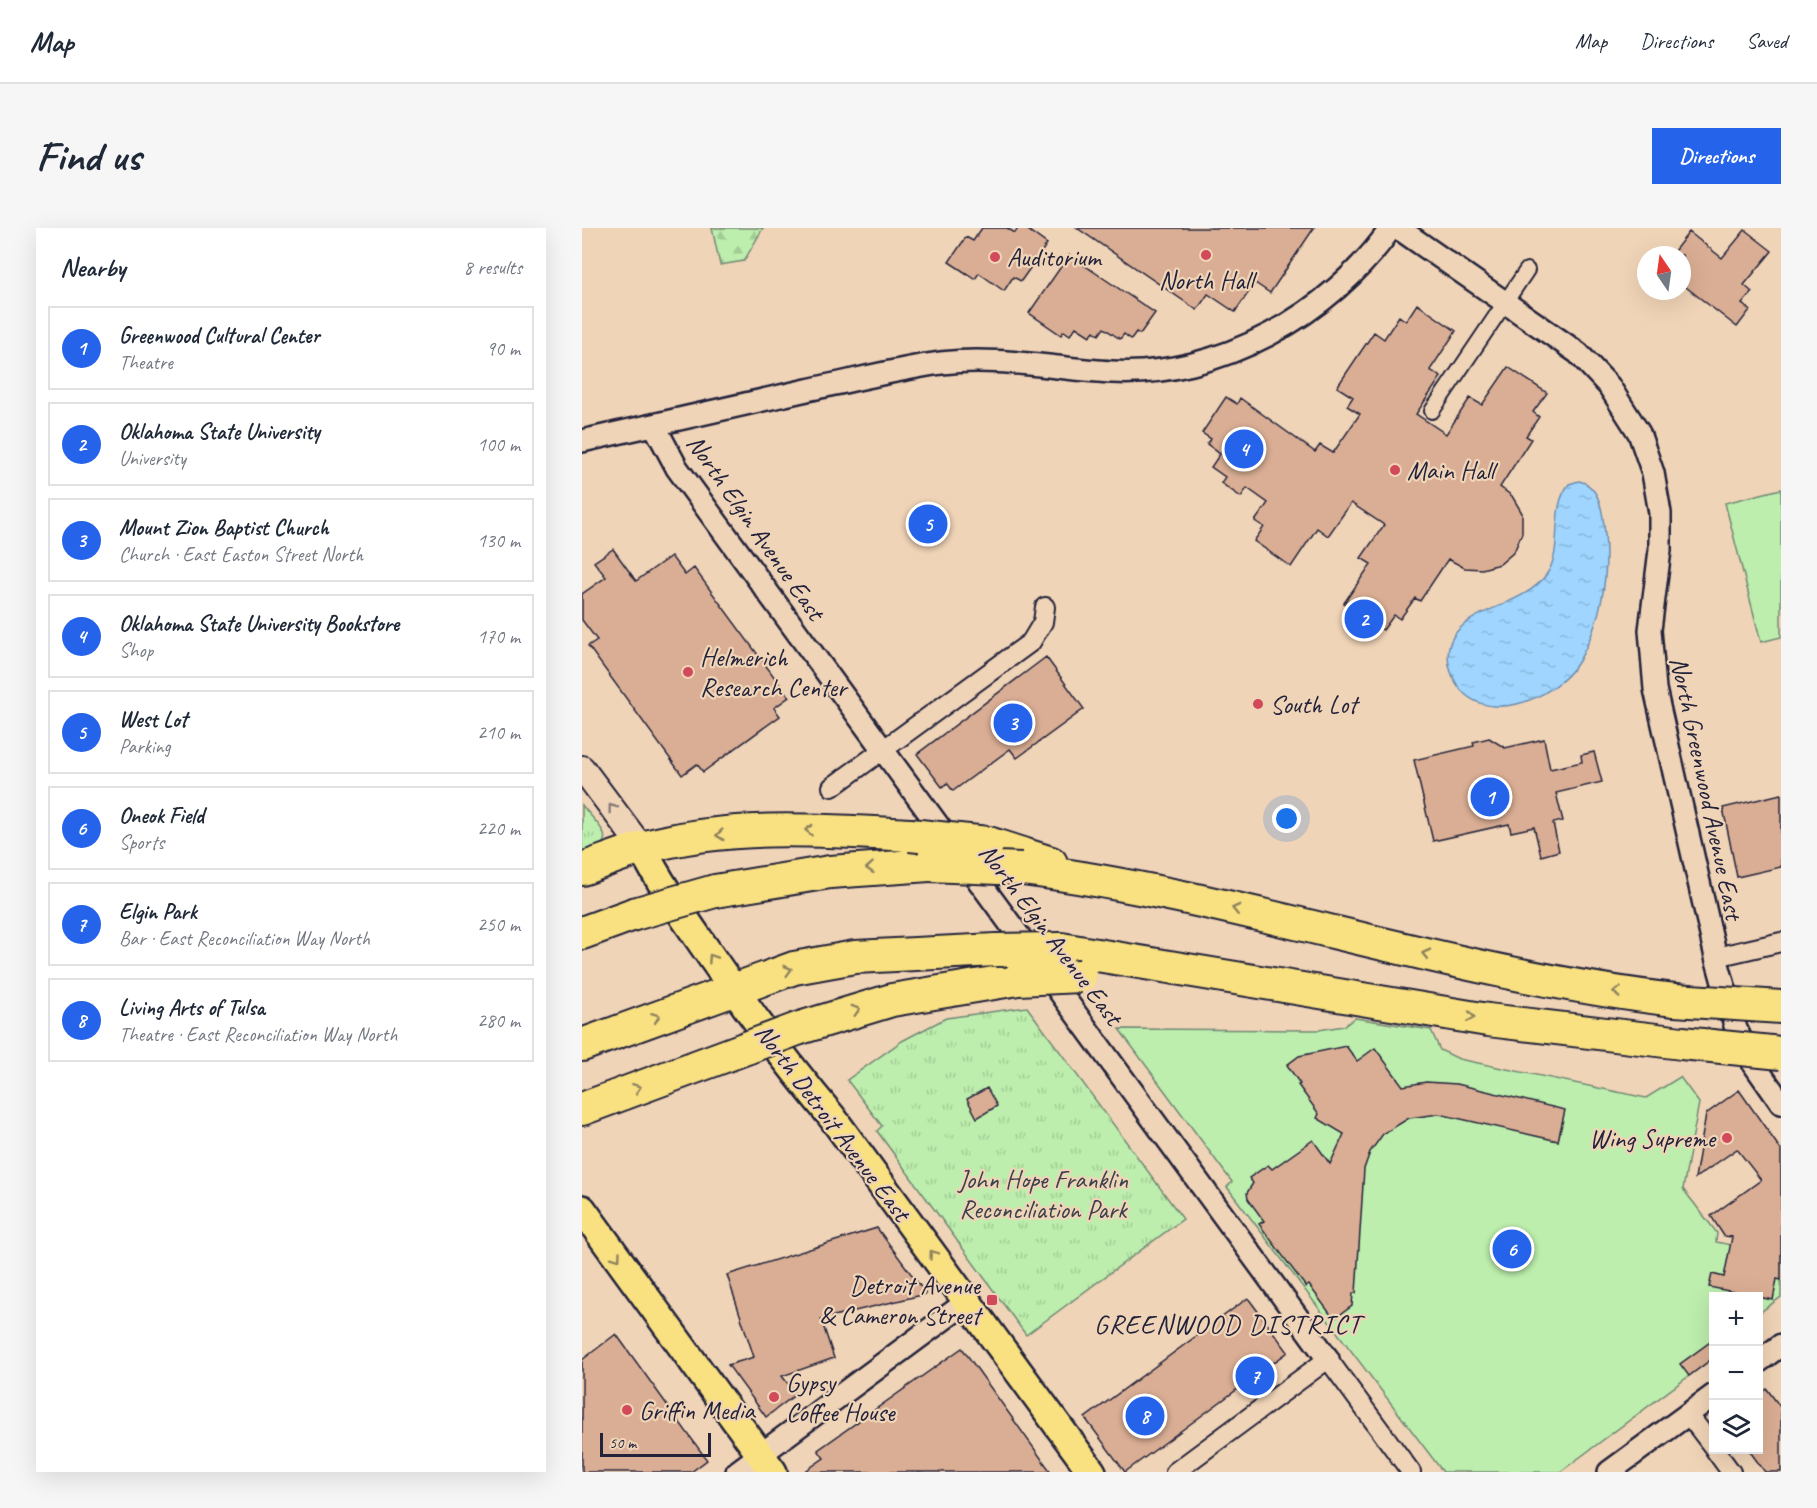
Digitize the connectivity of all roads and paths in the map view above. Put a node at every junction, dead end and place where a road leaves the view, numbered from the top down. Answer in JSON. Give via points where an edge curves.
{"nodes":[{"id":1,"x":1391,"y":228,"type":"edge"},
{"id":2,"x":1398,"y":228,"type":"edge"},
{"id":3,"x":1527,"y":270,"type":"dead end"},
{"id":4,"x":1506,"y":302,"type":"junction"},
{"id":5,"x":1432,"y":411,"type":"dead end"},
{"id":6,"x":654,"y":425,"type":"junction"},
{"id":7,"x":582,"y":441,"type":"edge"},
{"id":8,"x":1045,"y":607,"type":"dead end"},
{"id":9,"x":883,"y":751,"type":"junction"},
{"id":10,"x":582,"y":768,"type":"edge"},
{"id":11,"x":832,"y":788,"type":"dead end"},
{"id":12,"x":642,"y":848,"type":"junction"},
{"id":13,"x":582,"y":869,"type":"edge"},
{"id":14,"x":1103,"y":880,"type":"junction"},
{"id":15,"x":582,"y":933,"type":"edge"},
{"id":16,"x":1781,"y":942,"type":"edge"},
{"id":17,"x":1716,"y":957,"type":"junction"},
{"id":18,"x":733,"y":989,"type":"junction"},
{"id":19,"x":1331,"y":993,"type":"junction"},
{"id":20,"x":1781,"y":1007,"type":"edge"},
{"id":21,"x":582,"y":1046,"type":"edge"},
{"id":22,"x":1781,"y":1053,"type":"edge"},
{"id":23,"x":1781,"y":1103,"type":"edge"},
{"id":24,"x":582,"y":1109,"type":"edge"},
{"id":25,"x":582,"y":1209,"type":"edge"},
{"id":26,"x":968,"y":1301,"type":"junction"},
{"id":27,"x":1781,"y":1345,"type":"edge"},
{"id":28,"x":1763,"y":1358,"type":"edge"},
{"id":29,"x":1328,"y":1359,"type":"junction"},
{"id":30,"x":1709,"y":1398,"type":"edge"},
{"id":31,"x":1688,"y":1414,"type":"junction"},
{"id":32,"x":1709,"y":1442,"type":"edge"},
{"id":33,"x":1718,"y":1454,"type":"edge"},
{"id":34,"x":767,"y":1463,"type":"edge"},
{"id":35,"x":737,"y":1472,"type":"edge"},
{"id":36,"x":1092,"y":1472,"type":"edge"},
{"id":37,"x":1175,"y":1472,"type":"edge"},
{"id":38,"x":1411,"y":1472,"type":"edge"},
{"id":39,"x":1609,"y":1472,"type":"edge"},
{"id":40,"x":1731,"y":1472,"type":"edge"}],
"edges":[{"from":1,"to":6,"type":"street","via":[[1354,273],[1317,305],[1263,338],[1229,353],[1152,370],[1115,372],[1004,361],[944,363]]},
{"from":2,"to":4,"type":"street","name":"North Greenwood Avenue East"},
{"from":3,"to":4,"type":"street"},
{"from":4,"to":5,"type":"street"},
{"from":4,"to":17,"type":"street","name":"North Greenwood Avenue East","via":[[1566,344],[1599,375],[1625,409],[1649,459],[1660,526],[1651,618],[1652,676]]},
{"from":6,"to":7,"type":"street"},
{"from":6,"to":9,"type":"street","name":"North Elgin Avenue East","via":[[677,468]]},
{"from":8,"to":9,"type":"street","via":[[1043,622],[1031,642]]},
{"from":9,"to":11,"type":"street"},
{"from":9,"to":29,"type":"street","name":"North Elgin Avenue East"},
{"from":12,"to":10,"type":"main road","name":"North Detroit Avenue East","one_way":true},
{"from":12,"to":13,"type":"highway"},
{"from":14,"to":12,"type":"highway","one_way":true,"bridge":true,"via":[[988,843],[910,835],[778,829],[699,837]]},
{"from":18,"to":12,"type":"main road","name":"North Detroit Avenue East","one_way":true,"via":[[654,873]]},
{"from":14,"to":15,"type":"highway","one_way":true,"bridge":true,"via":[[1022,869],[928,865],[830,872],[715,891]]},
{"from":20,"to":14,"type":"highway","one_way":true,"bridge":true,"via":[[1675,1000],[1585,988]]},
{"from":16,"to":17,"type":"street"},
{"from":17,"to":23,"type":"street","name":"North Greenwood Avenue East","via":[[1736,1029],[1751,1060]]},
{"from":18,"to":19,"type":"highway","one_way":true,"bridge":true,"via":[[794,968],[835,960],[912,952],[1061,949]]},
{"from":21,"to":18,"type":"highway","one_way":true},
{"from":26,"to":18,"type":"main road","name":"North Detroit Avenue East","one_way":true},
{"from":19,"to":22,"type":"highway","one_way":true,"bridge":true,"via":[[1488,1020]]},
{"from":24,"to":19,"type":"highway","one_way":true,"bridge":true,"via":[[800,1028],[892,1000],[1018,979],[1164,975]]},
{"from":25,"to":34,"type":"main road","one_way":true},
{"from":26,"to":34,"type":"street"},
{"from":26,"to":36,"type":"main road","name":"North Detroit Avenue East"},
{"from":27,"to":28,"type":"street"},
{"from":29,"to":37,"type":"street"},
{"from":29,"to":38,"type":"street","name":"North Elgin Avenue East"},
{"from":30,"to":31,"type":"street"},
{"from":31,"to":32,"type":"street"},
{"from":31,"to":39,"type":"street"},
{"from":33,"to":40,"type":"street"},
{"from":34,"to":35,"type":"street"}]}
